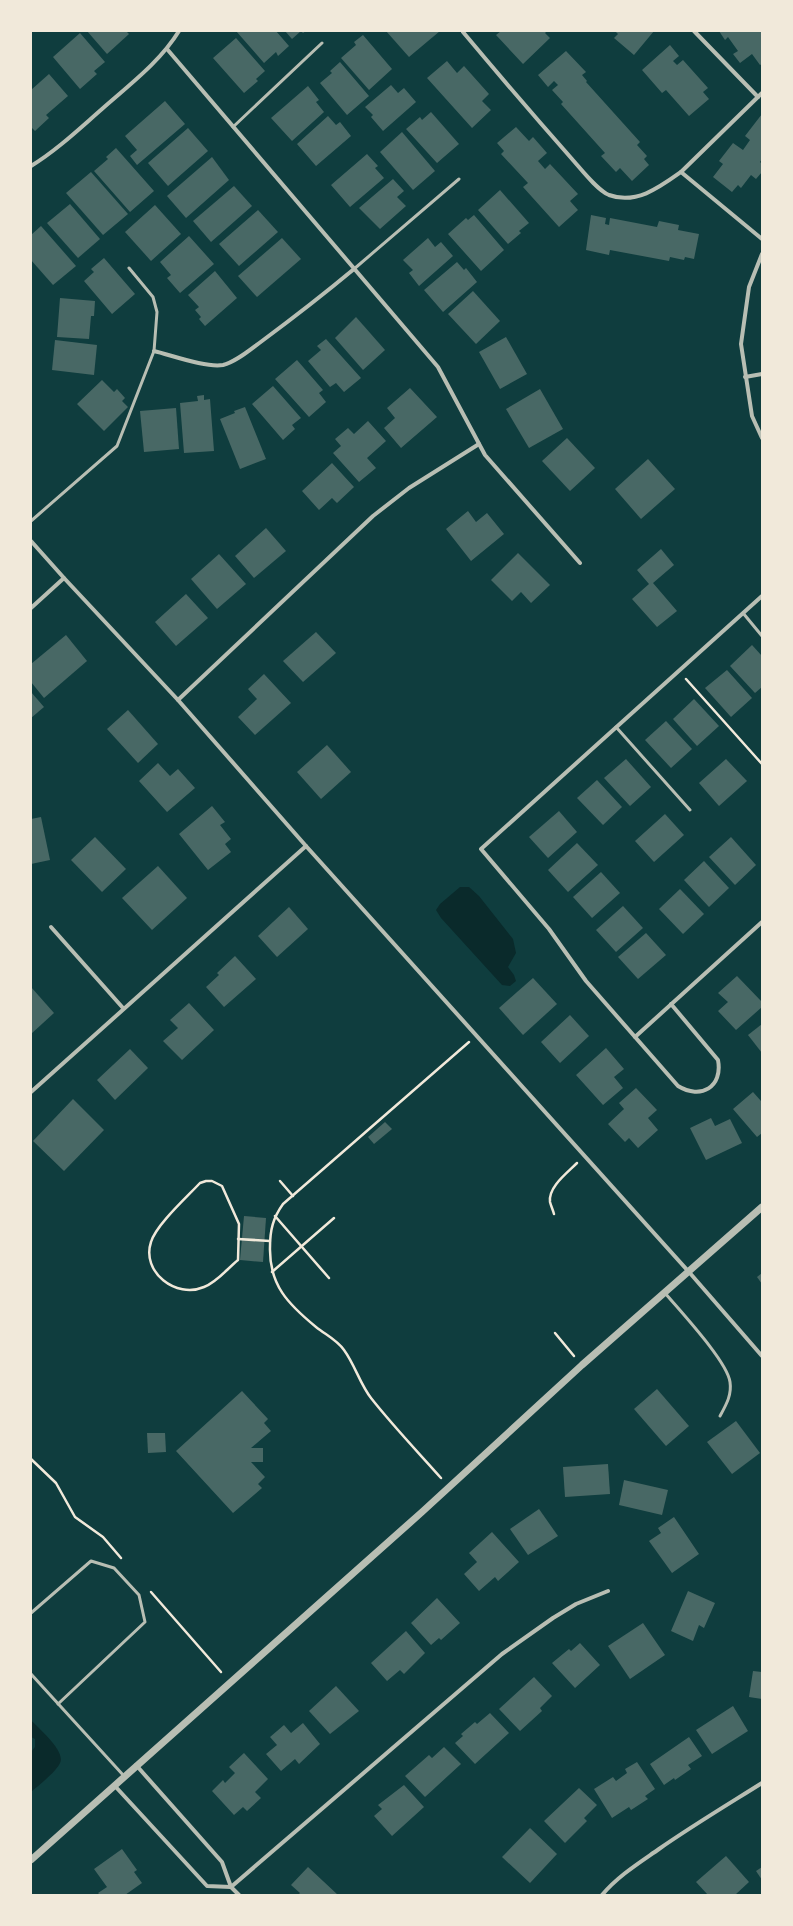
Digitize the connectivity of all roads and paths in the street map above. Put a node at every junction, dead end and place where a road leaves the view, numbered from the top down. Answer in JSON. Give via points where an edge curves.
{"nodes":[{"id":1,"x":179,"y":31,"type":"edge"},
{"id":2,"x":694,"y":31,"type":"edge"},
{"id":3,"x":464,"y":32,"type":"edge"},
{"id":4,"x":322,"y":44,"type":"dead end"},
{"id":5,"x":167,"y":49,"type":"junction"},
{"id":6,"x":760,"y":95,"type":"edge"},
{"id":7,"x":233,"y":127,"type":"junction"},
{"id":8,"x":31,"y":166,"type":"edge"},
{"id":9,"x":681,"y":172,"type":"junction"},
{"id":10,"x":459,"y":179,"type":"dead end"},
{"id":11,"x":762,"y":240,"type":"edge"},
{"id":12,"x":762,"y":254,"type":"edge"},
{"id":13,"x":129,"y":268,"type":"dead end"},
{"id":14,"x":354,"y":269,"type":"junction"},
{"id":15,"x":154,"y":351,"type":"junction"},
{"id":16,"x":762,"y":374,"type":"edge"},
{"id":17,"x":745,"y":377,"type":"junction"},
{"id":18,"x":762,"y":438,"type":"edge"},
{"id":19,"x":479,"y":444,"type":"junction"},
{"id":20,"x":31,"y":521,"type":"edge"},
{"id":21,"x":31,"y":541,"type":"edge"},
{"id":22,"x":580,"y":563,"type":"dead end"},
{"id":23,"x":64,"y":578,"type":"junction"},
{"id":24,"x":762,"y":596,"type":"edge"},
{"id":25,"x":31,"y":608,"type":"edge"},
{"id":26,"x":743,"y":613,"type":"junction"},
{"id":27,"x":762,"y":636,"type":"edge"},
{"id":28,"x":679,"y":671,"type":"junction"},
{"id":29,"x":178,"y":700,"type":"junction"},
{"id":30,"x":616,"y":727,"type":"junction"},
{"id":31,"x":762,"y":764,"type":"edge"},
{"id":32,"x":690,"y":810,"type":"dead end"},
{"id":33,"x":306,"y":846,"type":"junction"},
{"id":34,"x":762,"y":922,"type":"edge"},
{"id":35,"x":50,"y":927,"type":"dead end"},
{"id":36,"x":671,"y":1004,"type":"junction"},
{"id":37,"x":123,"y":1008,"type":"junction"},
{"id":38,"x":476,"y":1035,"type":"junction"},
{"id":39,"x":635,"y":1037,"type":"junction"},
{"id":40,"x":31,"y":1092,"type":"edge"},
{"id":41,"x":584,"y":1155,"type":"junction"},
{"id":42,"x":280,"y":1181,"type":"dead end"},
{"id":43,"x":293,"y":1196,"type":"junction"},
{"id":44,"x":762,"y":1206,"type":"edge"},
{"id":45,"x":554,"y":1214,"type":"dead end"},
{"id":46,"x":275,"y":1216,"type":"junction"},
{"id":47,"x":334,"y":1218,"type":"dead end"},
{"id":48,"x":238,"y":1239,"type":"junction"},
{"id":49,"x":270,"y":1241,"type":"junction"},
{"id":50,"x":301,"y":1247,"type":"junction"},
{"id":51,"x":272,"y":1272,"type":"junction"},
{"id":52,"x":689,"y":1272,"type":"junction"},
{"id":53,"x":329,"y":1278,"type":"dead end"},
{"id":54,"x":665,"y":1293,"type":"junction"},
{"id":55,"x":555,"y":1334,"type":"dead end"},
{"id":56,"x":762,"y":1356,"type":"edge"},
{"id":57,"x":582,"y":1365,"type":"junction"},
{"id":58,"x":720,"y":1416,"type":"dead end"},
{"id":59,"x":449,"y":1487,"type":"junction"},
{"id":60,"x":608,"y":1590,"type":"dead end"},
{"id":61,"x":31,"y":1613,"type":"edge"},
{"id":62,"x":31,"y":1674,"type":"edge"},
{"id":63,"x":58,"y":1704,"type":"junction"},
{"id":64,"x":136,"y":1765,"type":"junction"},
{"id":65,"x":124,"y":1776,"type":"junction"},
{"id":66,"x":762,"y":1783,"type":"edge"},
{"id":67,"x":114,"y":1785,"type":"junction"},
{"id":68,"x":31,"y":1860,"type":"edge"},
{"id":69,"x":231,"y":1888,"type":"junction"},
{"id":70,"x":239,"y":1895,"type":"edge"},
{"id":71,"x":602,"y":1895,"type":"edge"}],
"edges":[{"from":1,"to":5,"type":"street"},
{"from":2,"to":6,"type":"street"},
{"from":3,"to":9,"type":"street","via":[[533,115],[608,194],[624,198],[641,196]]},
{"from":4,"to":7,"type":"lane"},
{"from":5,"to":7,"type":"street"},
{"from":5,"to":8,"type":"street","via":[[148,69],[74,133]]},
{"from":6,"to":9,"type":"street"},
{"from":7,"to":14,"type":"street"},
{"from":9,"to":11,"type":"street"},
{"from":10,"to":14,"type":"lane"},
{"from":12,"to":17,"type":"street","via":[[749,287],[742,344]]},
{"from":13,"to":15,"type":"lane","via":[[153,297],[158,312]]},
{"from":14,"to":15,"type":"street","via":[[259,344],[222,365],[192,361]]},
{"from":14,"to":19,"type":"street","via":[[438,368]]},
{"from":15,"to":20,"type":"lane","via":[[115,450]]},
{"from":16,"to":17,"type":"street"},
{"from":17,"to":18,"type":"street","via":[[752,416]]},
{"from":19,"to":22,"type":"street","via":[[493,466]]},
{"from":19,"to":29,"type":"street","via":[[409,488],[374,516]]},
{"from":21,"to":23,"type":"street"},
{"from":23,"to":25,"type":"street"},
{"from":23,"to":29,"type":"street"},
{"from":24,"to":26,"type":"street"},
{"from":26,"to":27,"type":"lane"},
{"from":26,"to":28,"type":"street"},
{"from":28,"to":30,"type":"street"},
{"from":28,"to":31,"type":"path"},
{"from":29,"to":33,"type":"street"},
{"from":30,"to":32,"type":"lane"},
{"from":30,"to":39,"type":"street","via":[[481,849],[549,929],[586,981]]},
{"from":33,"to":37,"type":"street"},
{"from":33,"to":38,"type":"street"},
{"from":34,"to":36,"type":"street"},
{"from":35,"to":37,"type":"street"},
{"from":36,"to":39,"type":"street"},
{"from":36,"to":39,"type":"street","via":[[718,1060],[718,1078],[712,1086],[695,1093],[678,1086]]},
{"from":37,"to":40,"type":"street"},
{"from":38,"to":41,"type":"street"},
{"from":38,"to":43,"type":"path"},
{"from":41,"to":45,"type":"path","via":[[553,1188],[550,1202]]},
{"from":41,"to":52,"type":"street"},
{"from":42,"to":43,"type":"path"},
{"from":43,"to":46,"type":"path","via":[[283,1204]]},
{"from":44,"to":52,"type":"street"},
{"from":46,"to":49,"type":"path"},
{"from":46,"to":50,"type":"path"},
{"from":47,"to":50,"type":"path"},
{"from":48,"to":48,"type":"path","via":[[238,1260],[204,1287],[192,1290],[170,1285],[153,1270],[150,1261],[151,1242],[155,1232],[200,1183],[206,1181],[222,1186],[239,1224]]},
{"from":48,"to":49,"type":"path"},
{"from":49,"to":51,"type":"path"},
{"from":50,"to":51,"type":"path"},
{"from":50,"to":53,"type":"path"},
{"from":51,"to":59,"type":"path","via":[[285,1297],[344,1350],[371,1397]]},
{"from":52,"to":54,"type":"street"},
{"from":52,"to":56,"type":"street"},
{"from":54,"to":57,"type":"street"},
{"from":54,"to":58,"type":"lane","via":[[729,1374],[729,1399]]},
{"from":55,"to":57,"type":"path"},
{"from":57,"to":59,"type":"street"},
{"from":59,"to":64,"type":"street"},
{"from":60,"to":69,"type":"street","via":[[576,1604],[502,1654]]},
{"from":61,"to":63,"type":"lane","via":[[91,1561],[114,1568],[139,1595],[145,1622]]},
{"from":62,"to":63,"type":"lane"},
{"from":63,"to":65,"type":"lane"},
{"from":64,"to":65,"type":"street"},
{"from":64,"to":69,"type":"street","via":[[222,1862]]},
{"from":65,"to":67,"type":"street"},
{"from":66,"to":71,"type":"street","via":[[643,1860]]},
{"from":67,"to":68,"type":"street"},
{"from":67,"to":69,"type":"street","via":[[207,1886]]},
{"from":69,"to":70,"type":"street"}]}
